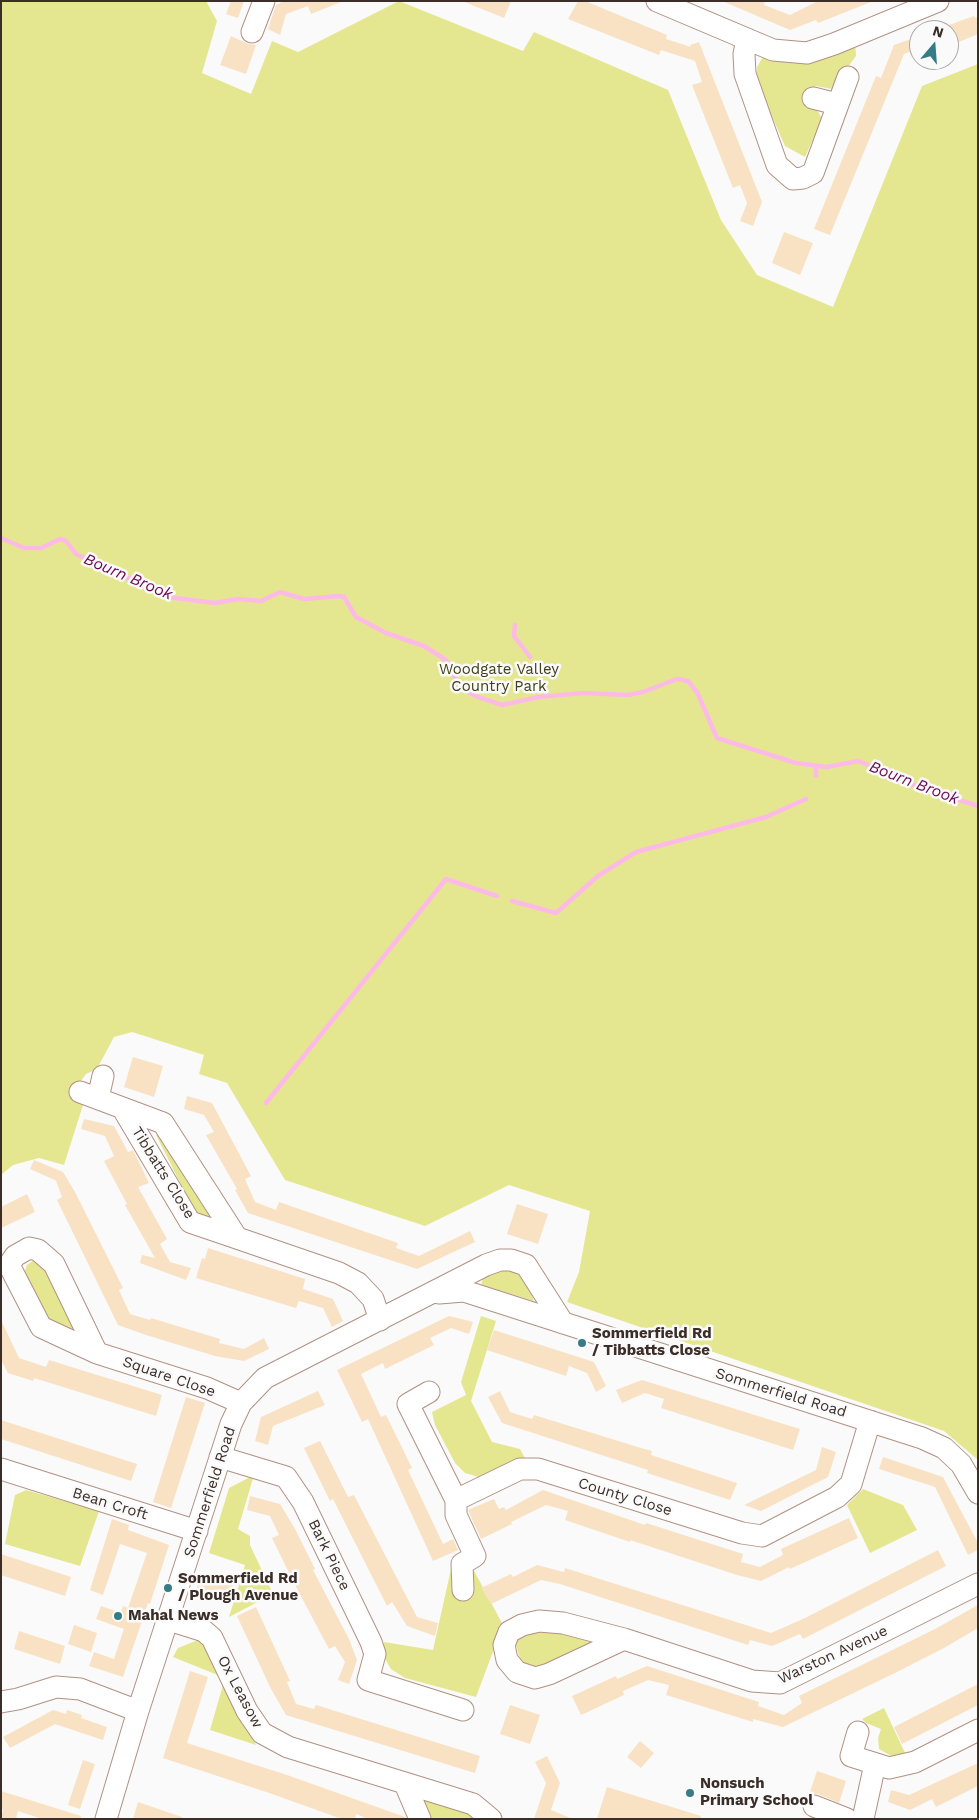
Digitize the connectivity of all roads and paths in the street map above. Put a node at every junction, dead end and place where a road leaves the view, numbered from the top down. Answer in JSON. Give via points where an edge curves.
{"nodes":[{"id":1,"x":264,"y":1,"type":"edge"},
{"id":2,"x":657,"y":1,"type":"edge"},
{"id":3,"x":938,"y":1,"type":"edge"},
{"id":4,"x":252,"y":32,"type":"dead end"},
{"id":5,"x":747,"y":40,"type":"junction"},
{"id":6,"x":848,"y":77,"type":"dead end"},
{"id":7,"x":813,"y":98,"type":"dead end"},
{"id":8,"x":837,"y":104,"type":"junction"},
{"id":9,"x":103,"y":1076,"type":"dead end"},
{"id":10,"x":123,"y":1109,"type":"junction"},
{"id":11,"x":237,"y":1238,"type":"junction"},
{"id":12,"x":428,"y":1294,"type":"junction"},
{"id":13,"x":380,"y":1320,"type":"junction"},
{"id":14,"x":563,"y":1323,"type":"junction"},
{"id":15,"x":97,"y":1352,"type":"junction"},
{"id":16,"x":429,"y":1392,"type":"dead end"},
{"id":17,"x":241,"y":1403,"type":"junction"},
{"id":18,"x":870,"y":1421,"type":"junction"},
{"id":19,"x":220,"y":1457,"type":"junction"},
{"id":20,"x":1,"y":1469,"type":"edge"},
{"id":21,"x":23,"y":1476,"type":"junction"},
{"id":22,"x":1,"y":1487,"type":"edge"},
{"id":23,"x":978,"y":1493,"type":"edge"},
{"id":24,"x":456,"y":1500,"type":"junction"},
{"id":25,"x":197,"y":1531,"type":"junction"},
{"id":26,"x":978,"y":1584,"type":"edge"},
{"id":27,"x":463,"y":1590,"type":"dead end"},
{"id":28,"x":169,"y":1620,"type":"junction"},
{"id":29,"x":624,"y":1639,"type":"junction"},
{"id":30,"x":1,"y":1702,"type":"edge"},
{"id":31,"x":464,"y":1710,"type":"dead end"},
{"id":32,"x":138,"y":1711,"type":"junction"},
{"id":33,"x":978,"y":1730,"type":"edge"},
{"id":34,"x":858,"y":1732,"type":"dead end"},
{"id":35,"x":875,"y":1764,"type":"junction"},
{"id":36,"x":405,"y":1784,"type":"junction"},
{"id":37,"x":814,"y":1806,"type":"dead end"},
{"id":38,"x":106,"y":1819,"type":"edge"},
{"id":39,"x":420,"y":1819,"type":"edge"},
{"id":40,"x":491,"y":1819,"type":"edge"},
{"id":41,"x":847,"y":1819,"type":"edge"},
{"id":42,"x":863,"y":1819,"type":"edge"}],
"edges":[{"from":1,"to":4,"type":"street"},
{"from":2,"to":5,"type":"street"},
{"from":3,"to":5,"type":"street","via":[[807,53],[773,50]]},
{"from":5,"to":8,"type":"street","via":[[745,74],[777,164],[793,179],[813,173]]},
{"from":6,"to":8,"type":"street"},
{"from":7,"to":8,"type":"street"},
{"from":9,"to":10,"type":"street","name":"Tibbatts Close","via":[[89,1095]]},
{"from":10,"to":11,"type":"street","name":"Tibbatts Close","via":[[163,1124]]},
{"from":10,"to":11,"type":"street","name":"Tibbatts Close","via":[[190,1222]]},
{"from":11,"to":13,"type":"street","name":"Tibbatts Close","via":[[339,1273],[358,1283],[373,1298]]},
{"from":12,"to":13,"type":"street","name":"Sommerfield Road"},
{"from":12,"to":14,"type":"street","name":"Sommerfield Road","via":[[464,1291]]},
{"from":12,"to":14,"type":"street","name":"Sommerfield Road","via":[[486,1265],[511,1260],[526,1265]]},
{"from":13,"to":17,"type":"street","name":"Sommerfield Road","via":[[265,1378]]},
{"from":14,"to":18,"type":"street","name":"Sommerfield Road"},
{"from":15,"to":15,"type":"street","name":"Square Close","via":[[54,1264],[38,1250],[29,1248],[15,1256],[9,1265],[41,1327]]},
{"from":15,"to":17,"type":"street","name":"Square Close","via":[[207,1388]]},
{"from":16,"to":24,"type":"street","via":[[408,1404]]},
{"from":17,"to":19,"type":"street","name":"Sommerfield Road"},
{"from":18,"to":23,"type":"street","name":"Sommerfield Road","via":[[944,1448],[961,1464]]},
{"from":18,"to":24,"type":"street","name":"County Close","via":[[851,1484],[837,1497],[762,1536],[742,1533],[538,1469],[520,1469]]},
{"from":19,"to":25,"type":"street","name":"Sommerfield Road"},
{"from":19,"to":31,"type":"street","name":"Bark Piece","via":[[286,1477],[303,1502],[372,1642],[375,1654],[368,1680]]},
{"from":20,"to":21,"type":"street","name":"Bean Croft"},
{"from":21,"to":22,"type":"street"},
{"from":21,"to":25,"type":"street","name":"Bean Croft"},
{"from":24,"to":27,"type":"street","via":[[456,1515],[475,1556],[462,1564]]},
{"from":25,"to":28,"type":"street","name":"Sommerfield Road"},
{"from":26,"to":29,"type":"street","name":"Warston Avenue","via":[[780,1683],[752,1681]]},
{"from":28,"to":32,"type":"street","name":"Sommerfield Road"},
{"from":28,"to":36,"type":"street","name":"Ox Leasow","via":[[204,1631],[212,1638],[247,1711],[262,1733],[288,1747]]},
{"from":29,"to":29,"type":"street","name":"Warston Avenue","via":[[535,1678],[517,1672],[507,1660],[504,1645],[509,1632],[539,1621],[563,1623]]},
{"from":30,"to":32,"type":"street","via":[[56,1687],[80,1689]]},
{"from":32,"to":38,"type":"street","name":"Sommerfield Road"},
{"from":33,"to":35,"type":"street","via":[[915,1762],[889,1768]]},
{"from":34,"to":35,"type":"street","via":[[851,1756]]},
{"from":35,"to":42,"type":"street"},
{"from":36,"to":39,"type":"street"},
{"from":36,"to":40,"type":"street","name":"Ox Leasow","via":[[473,1804]]},
{"from":37,"to":41,"type":"street"}]}
